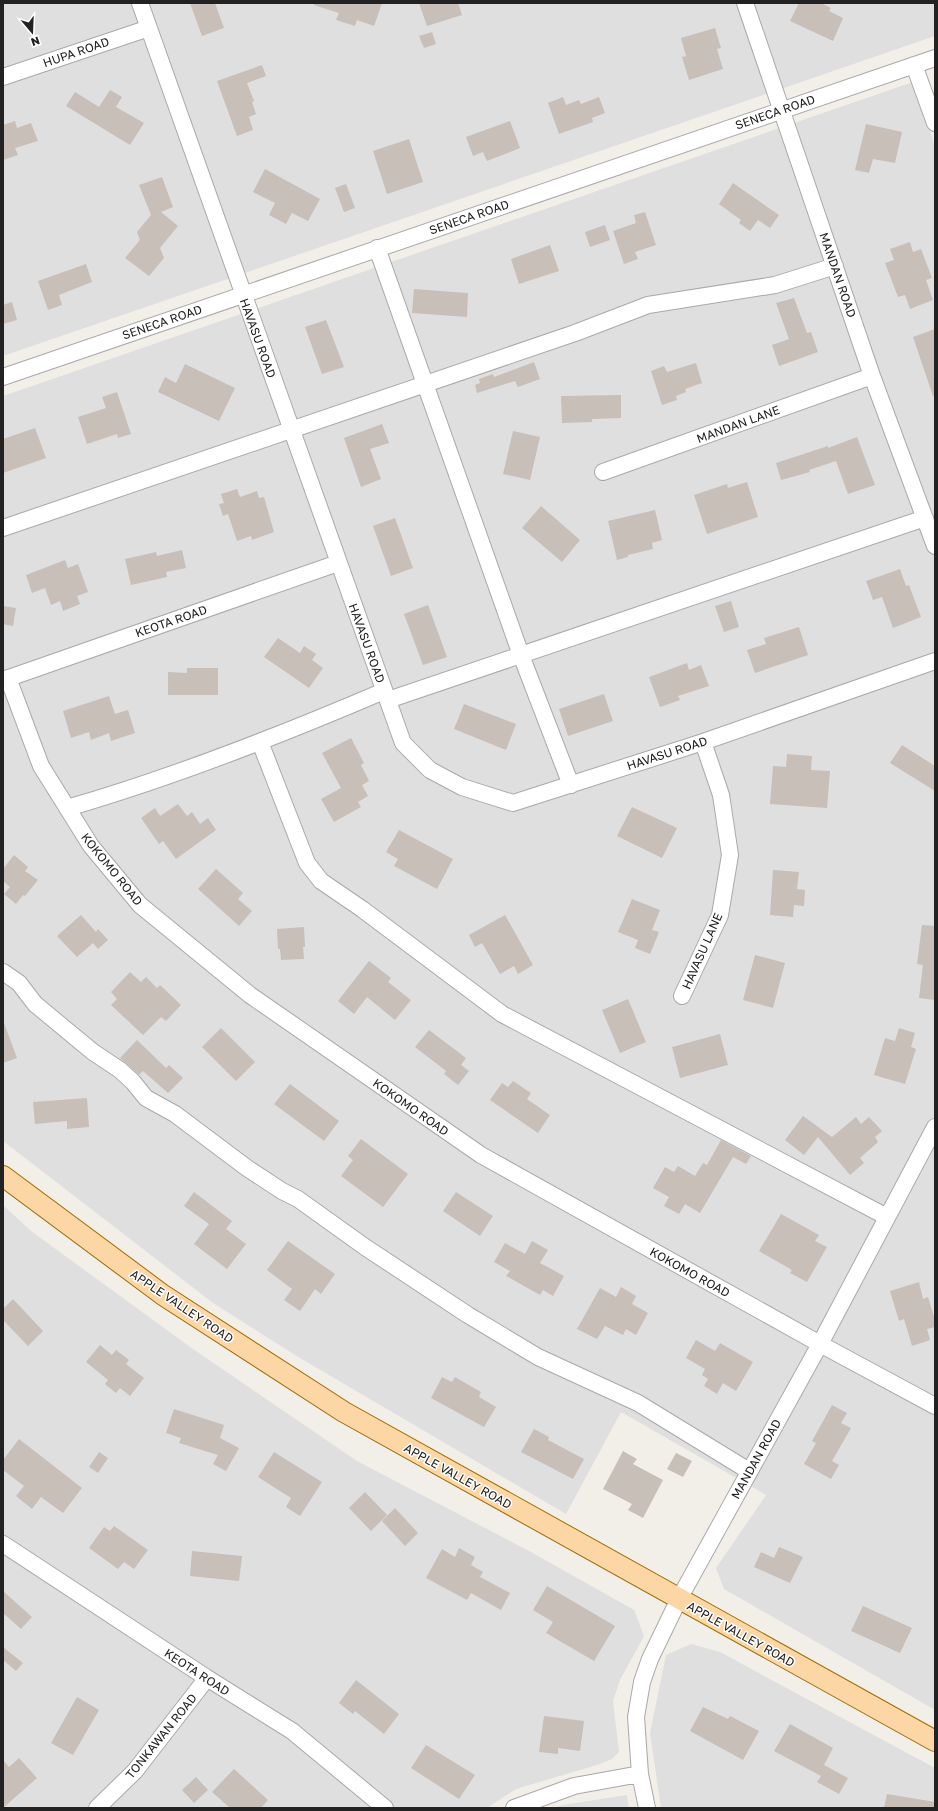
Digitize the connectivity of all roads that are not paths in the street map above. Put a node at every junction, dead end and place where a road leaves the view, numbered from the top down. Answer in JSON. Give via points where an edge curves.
{"nodes":[{"id":1,"x":140,"y":3,"type":"edge"},
{"id":2,"x":745,"y":3,"type":"edge"},
{"id":3,"x":149,"y":28,"type":"junction"},
{"id":4,"x":935,"y":58,"type":"edge"},
{"id":5,"x":914,"y":65,"type":"junction"},
{"id":6,"x":3,"y":77,"type":"edge"},
{"id":7,"x":782,"y":109,"type":"junction"},
{"id":8,"x":935,"y":123,"type":"edge"},
{"id":9,"x":377,"y":248,"type":"junction"},
{"id":10,"x":835,"y":266,"type":"junction"},
{"id":11,"x":243,"y":294,"type":"junction"},
{"id":12,"x":872,"y":376,"type":"junction"},
{"id":13,"x":3,"y":377,"type":"edge"},
{"id":14,"x":425,"y":384,"type":"junction"},
{"id":15,"x":291,"y":429,"type":"junction"},
{"id":16,"x":603,"y":472,"type":"dead end"},
{"id":17,"x":925,"y":518,"type":"junction"},
{"id":18,"x":3,"y":528,"type":"edge"},
{"id":19,"x":935,"y":546,"type":"edge"},
{"id":20,"x":338,"y":563,"type":"junction"},
{"id":21,"x":521,"y":655,"type":"junction"},
{"id":22,"x":935,"y":661,"type":"edge"},
{"id":23,"x":5,"y":679,"type":"edge"},
{"id":24,"x":386,"y":695,"type":"junction"},
{"id":25,"x":260,"y":742,"type":"junction"},
{"id":26,"x":703,"y":742,"type":"junction"},
{"id":27,"x":571,"y":785,"type":"junction"},
{"id":28,"x":67,"y":808,"type":"junction"},
{"id":29,"x":3,"y":972,"type":"edge"},
{"id":30,"x":682,"y":996,"type":"dead end"},
{"id":31,"x":935,"y":1127,"type":"edge"},
{"id":32,"x":3,"y":1176,"type":"edge"},
{"id":33,"x":887,"y":1217,"type":"junction"},
{"id":34,"x":820,"y":1344,"type":"junction"},
{"id":35,"x":935,"y":1406,"type":"edge"},
{"id":36,"x":750,"y":1471,"type":"junction"},
{"id":37,"x":3,"y":1544,"type":"edge"},
{"id":38,"x":679,"y":1599,"type":"junction"},
{"id":39,"x":207,"y":1678,"type":"junction"},
{"id":40,"x":935,"y":1741,"type":"edge"},
{"id":41,"x":640,"y":1774,"type":"junction"},
{"id":42,"x":97,"y":1808,"type":"edge"},
{"id":43,"x":385,"y":1808,"type":"edge"},
{"id":44,"x":514,"y":1808,"type":"edge"},
{"id":45,"x":647,"y":1808,"type":"edge"}],
"edges":[{"from":1,"to":3,"type":"street","name":"HAVASU ROAD"},
{"from":2,"to":7,"type":"street","name":"MANDAN ROAD"},
{"from":3,"to":6,"type":"street","name":"HUPA ROAD"},
{"from":3,"to":11,"type":"street","name":"HAVASU ROAD"},
{"from":4,"to":5,"type":"street","name":"SENECA ROAD"},
{"from":5,"to":7,"type":"street","name":"SENECA ROAD"},
{"from":5,"to":8,"type":"street"},
{"from":7,"to":9,"type":"street","name":"SENECA ROAD"},
{"from":7,"to":10,"type":"street","name":"MANDAN ROAD"},
{"from":9,"to":11,"type":"street","name":"SENECA ROAD"},
{"from":9,"to":14,"type":"street"},
{"from":10,"to":12,"type":"street","name":"MANDAN ROAD"},
{"from":10,"to":14,"type":"street","via":[[775,284],[648,305],[575,333]]},
{"from":11,"to":13,"type":"street","name":"SENECA ROAD"},
{"from":11,"to":15,"type":"street","name":"HAVASU ROAD"},
{"from":12,"to":16,"type":"street","name":"MANDAN LANE"},
{"from":12,"to":17,"type":"street","name":"MANDAN ROAD"},
{"from":14,"to":15,"type":"street"},
{"from":14,"to":21,"type":"street"},
{"from":15,"to":18,"type":"street"},
{"from":15,"to":20,"type":"street","name":"HAVASU ROAD"},
{"from":17,"to":19,"type":"street","name":"MANDAN ROAD"},
{"from":17,"to":21,"type":"street"},
{"from":20,"to":23,"type":"street","name":"KEOTA ROAD"},
{"from":20,"to":24,"type":"street","name":"HAVASU ROAD"},
{"from":21,"to":24,"type":"street"},
{"from":21,"to":27,"type":"street"},
{"from":22,"to":26,"type":"street","name":"HAVASU ROAD"},
{"from":23,"to":28,"type":"street","name":"KOKOMO ROAD","via":[[41,766]]},
{"from":24,"to":25,"type":"street"},
{"from":24,"to":27,"type":"street","name":"HAVASU ROAD","via":[[403,743],[430,770],[462,787],[513,803]]},
{"from":25,"to":28,"type":"street","via":[[120,793]]},
{"from":25,"to":33,"type":"street","via":[[307,863],[321,881],[502,1014]]},
{"from":26,"to":27,"type":"street","name":"HAVASU ROAD"},
{"from":26,"to":30,"type":"street","name":"HAVASU LANE","via":[[721,795],[730,855],[720,915]]},
{"from":28,"to":34,"type":"street","name":"KOKOMO ROAD","via":[[92,846],[140,905],[250,995],[480,1155]]},
{"from":29,"to":36,"type":"street","via":[[19,983],[35,1004],[93,1052],[120,1070],[146,1098],[175,1114],[247,1168],[298,1199],[365,1247],[538,1357],[638,1403]]},
{"from":31,"to":33,"type":"street","name":"MANDAN ROAD"},
{"from":32,"to":38,"type":"main road","name":"APPLE VALLEY ROAD","via":[[163,1295],[344,1412]]},
{"from":33,"to":34,"type":"street","name":"MANDAN ROAD"},
{"from":34,"to":35,"type":"street","name":"KOKOMO ROAD"},
{"from":34,"to":36,"type":"street","name":"MANDAN ROAD"},
{"from":36,"to":38,"type":"street","name":"MANDAN ROAD"},
{"from":37,"to":39,"type":"street","name":"KEOTA ROAD"},
{"from":38,"to":40,"type":"main road","name":"APPLE VALLEY ROAD"},
{"from":38,"to":41,"type":"street","name":"MANDAN ROAD","via":[[650,1659],[642,1682],[636,1717]]},
{"from":39,"to":42,"type":"street","name":"TONKAWAN ROAD","via":[[135,1771]]},
{"from":39,"to":43,"type":"street","name":"KEOTA ROAD","via":[[292,1731]]},
{"from":41,"to":44,"type":"street","via":[[574,1786]]},
{"from":41,"to":45,"type":"street","name":"MANDAN ROAD"}]}
